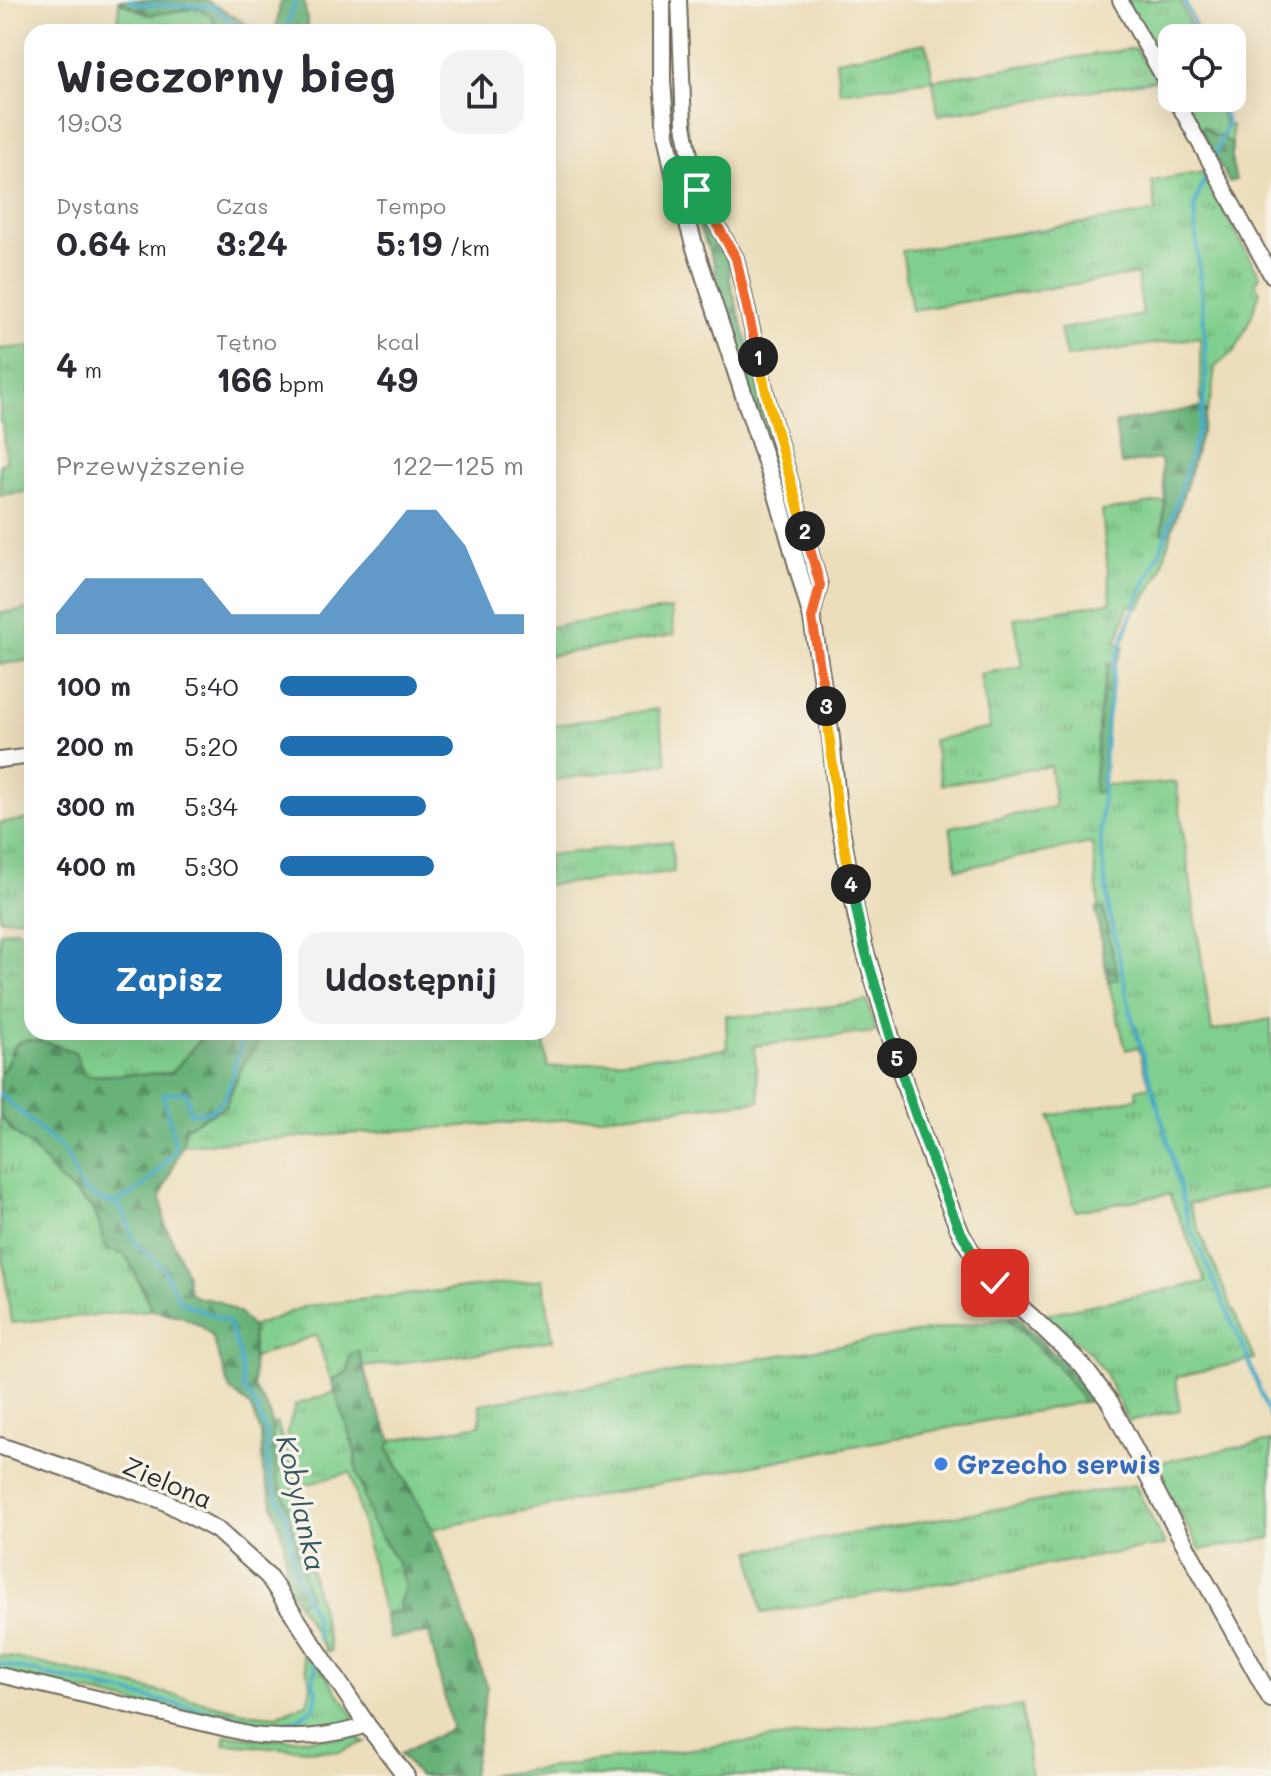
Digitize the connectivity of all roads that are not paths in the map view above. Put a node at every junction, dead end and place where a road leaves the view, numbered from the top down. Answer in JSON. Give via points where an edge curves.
{"nodes":[{"id":1,"x":662,"y":0,"type":"edge"},
{"id":2,"x":679,"y":0,"type":"edge"},
{"id":3,"x":1120,"y":0,"type":"edge"},
{"id":4,"x":1158,"y":69,"type":"edge"},
{"id":5,"x":1182,"y":112,"type":"edge"},
{"id":6,"x":1271,"y":275,"type":"edge"},
{"id":7,"x":812,"y":618,"type":"junction"},
{"id":8,"x":24,"y":757,"type":"edge"},
{"id":9,"x":0,"y":760,"type":"edge"},
{"id":10,"x":0,"y":1446,"type":"edge"},
{"id":11,"x":0,"y":1675,"type":"edge"},
{"id":12,"x":1271,"y":1699,"type":"edge"},
{"id":13,"x":367,"y":1725,"type":"junction"},
{"id":14,"x":406,"y":1776,"type":"edge"}],
"edges":[{"from":1,"to":7,"type":"street","via":[[662,81],[674,174]]},
{"from":2,"to":7,"type":"street","via":[[684,125],[697,190],[736,258],[769,405],[820,585]]},
{"from":3,"to":4,"type":"street"},
{"from":5,"to":6,"type":"street"},
{"from":7,"to":12,"type":"street","via":[[838,812],[864,947],[906,1088],[961,1234],[997,1286],[1081,1364],[1110,1402]]},
{"from":8,"to":9,"type":"street"},
{"from":10,"to":13,"type":"street","name":"Zielona","via":[[162,1500],[217,1530],[268,1576]]},
{"from":11,"to":13,"type":"street","via":[[252,1735],[329,1735]]},
{"from":13,"to":14,"type":"street","name":"Zielona"}]}
